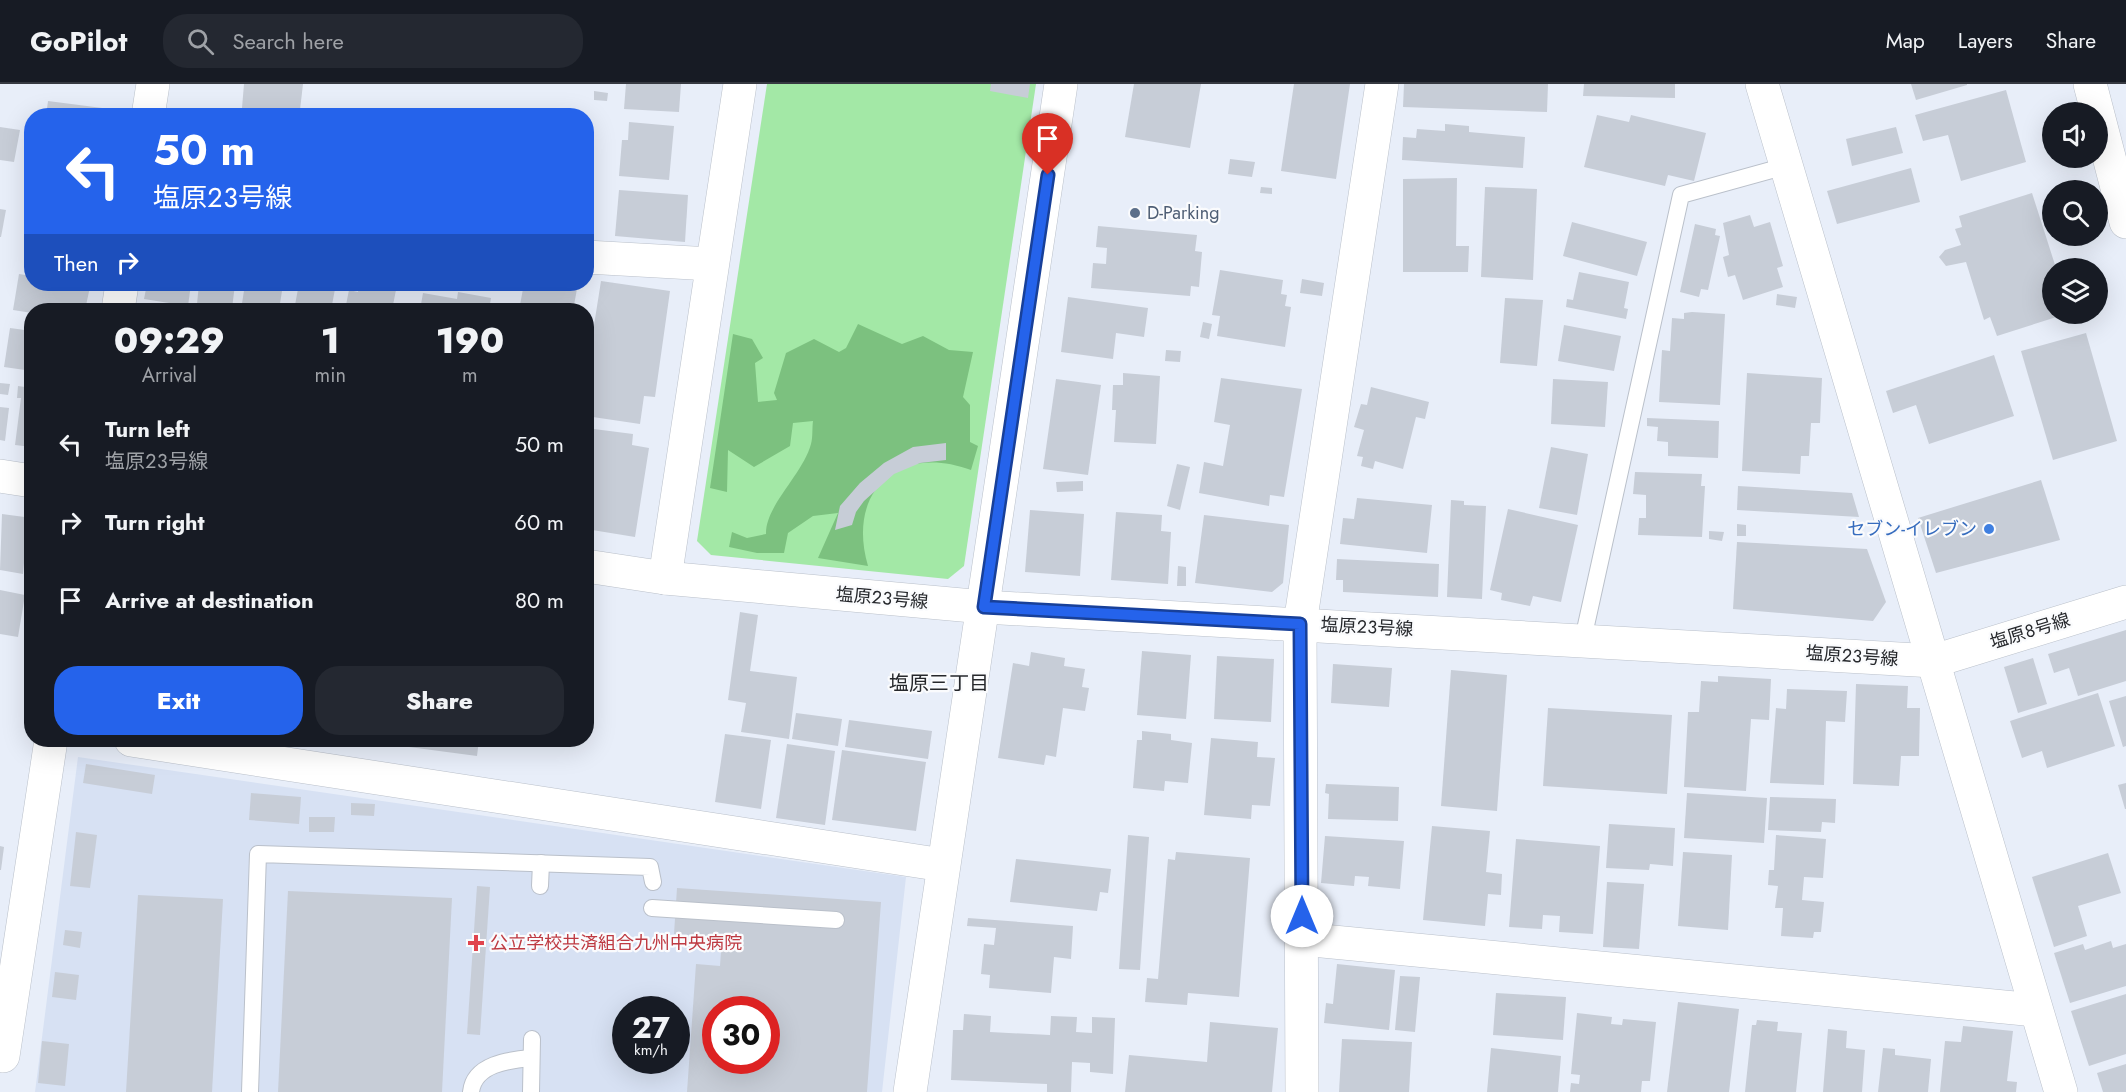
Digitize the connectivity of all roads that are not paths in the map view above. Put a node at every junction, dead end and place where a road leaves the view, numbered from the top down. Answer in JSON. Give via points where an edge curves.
{"nodes":[{"id":1,"x":153,"y":84,"type":"edge"},
{"id":2,"x":740,"y":84,"type":"edge"},
{"id":3,"x":1061,"y":84,"type":"edge"},
{"id":4,"x":1382,"y":84,"type":"edge"},
{"id":5,"x":1762,"y":84,"type":"edge"},
{"id":6,"x":2090,"y":84,"type":"edge"},
{"id":7,"x":149,"y":108,"type":"edge"},
{"id":8,"x":1786,"y":166,"type":"junction"},
{"id":9,"x":2126,"y":222,"type":"edge"},
{"id":10,"x":594,"y":257,"type":"edge"},
{"id":11,"x":711,"y":264,"type":"junction"},
{"id":12,"x":0,"y":476,"type":"edge"},
{"id":13,"x":24,"y":480,"type":"edge"},
{"id":14,"x":594,"y":567,"type":"edge"},
{"id":15,"x":665,"y":578,"type":"junction"},
{"id":16,"x":2126,"y":602,"type":"edge"},
{"id":17,"x":984,"y":607,"type":"junction"},
{"id":18,"x":1300,"y":624,"type":"junction"},
{"id":19,"x":1582,"y":639,"type":"junction"},
{"id":20,"x":1934,"y":661,"type":"junction"},
{"id":21,"x":50,"y":747,"type":"edge"},
{"id":22,"x":176,"y":747,"type":"edge"},
{"id":23,"x":540,"y":863,"type":"junction"},
{"id":24,"x":943,"y":865,"type":"junction"},
{"id":25,"x":653,"y":882,"type":"dead end"},
{"id":26,"x":540,"y":886,"type":"dead end"},
{"id":27,"x":652,"y":908,"type":"dead end"},
{"id":28,"x":836,"y":920,"type":"dead end"},
{"id":29,"x":1302,"y":939,"type":"junction"},
{"id":30,"x":2036,"y":1010,"type":"junction"},
{"id":31,"x":532,"y":1039,"type":"dead end"},
{"id":32,"x":2,"y":1058,"type":"edge"},
{"id":33,"x":531,"y":1058,"type":"junction"},
{"id":34,"x":250,"y":1092,"type":"edge"},
{"id":35,"x":471,"y":1092,"type":"edge"},
{"id":36,"x":531,"y":1092,"type":"edge"},
{"id":37,"x":910,"y":1092,"type":"edge"},
{"id":38,"x":1302,"y":1092,"type":"edge"},
{"id":39,"x":2061,"y":1092,"type":"edge"}],
"edges":[{"from":1,"to":7,"type":"street"},
{"from":2,"to":11,"type":"street"},
{"from":3,"to":17,"type":"street"},
{"from":4,"to":18,"type":"street"},
{"from":5,"to":8,"type":"street"},
{"from":6,"to":9,"type":"street"},
{"from":8,"to":19,"type":"lane","via":[[1682,195]]},
{"from":8,"to":20,"type":"street"},
{"from":10,"to":11,"type":"street"},
{"from":11,"to":15,"type":"street"},
{"from":12,"to":13,"type":"street"},
{"from":14,"to":15,"type":"street","name":"塩原２３号線"},
{"from":15,"to":17,"type":"street","name":"塩原２３号線"},
{"from":16,"to":20,"type":"street","name":"塩原８号線"},
{"from":17,"to":18,"type":"street","name":"塩原２３号線"},
{"from":17,"to":24,"type":"street"},
{"from":18,"to":19,"type":"street","name":"塩原２３号線"},
{"from":18,"to":29,"type":"street"},
{"from":19,"to":20,"type":"street","name":"塩原２３号線"},
{"from":20,"to":30,"type":"street"},
{"from":21,"to":32,"type":"street"},
{"from":22,"to":24,"type":"street"},
{"from":23,"to":25,"type":"lane","via":[[650,867]]},
{"from":23,"to":26,"type":"lane"},
{"from":23,"to":34,"type":"lane","via":[[258,854]]},
{"from":24,"to":37,"type":"street"},
{"from":27,"to":28,"type":"lane"},
{"from":29,"to":30,"type":"street"},
{"from":29,"to":38,"type":"street"},
{"from":30,"to":39,"type":"street"},
{"from":31,"to":33,"type":"lane"},
{"from":33,"to":35,"type":"lane","via":[[500,1061],[482,1072]]},
{"from":33,"to":36,"type":"lane"}]}
